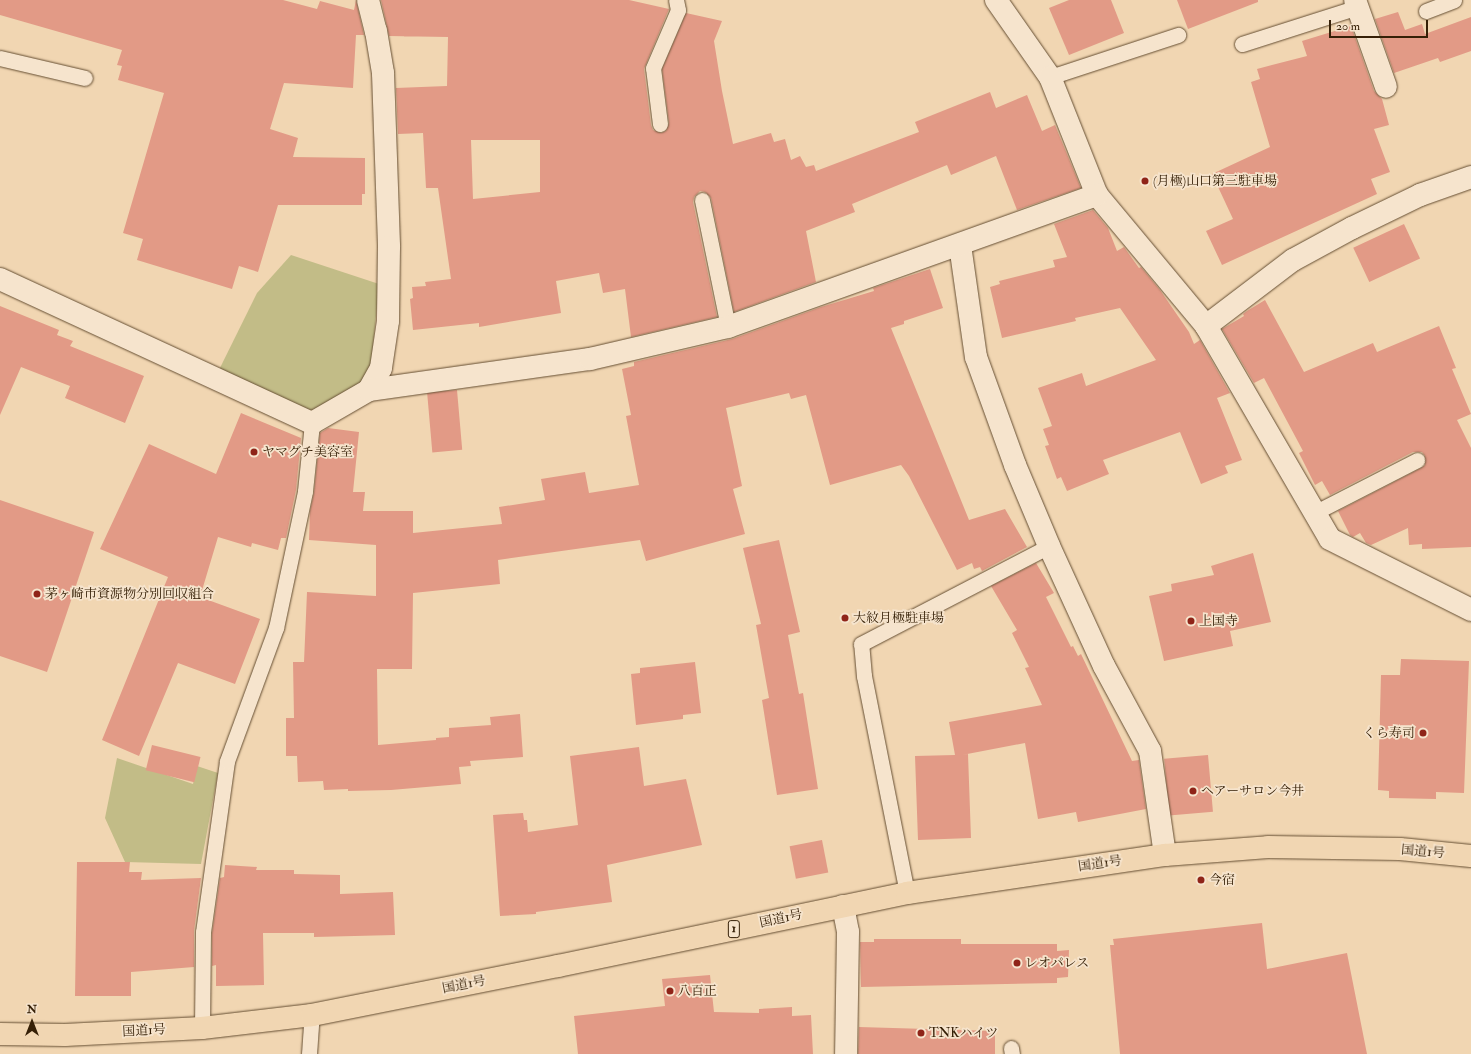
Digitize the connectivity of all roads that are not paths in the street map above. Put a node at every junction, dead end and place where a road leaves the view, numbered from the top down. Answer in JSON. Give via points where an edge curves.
{"nodes":[{"id":1,"x":368,"y":0,"type":"edge"},
{"id":2,"x":676,"y":0,"type":"edge"},
{"id":3,"x":996,"y":0,"type":"edge"},
{"id":4,"x":1454,"y":0,"type":"edge"},
{"id":5,"x":1357,"y":4,"type":"edge"},
{"id":6,"x":1426,"y":11,"type":"dead end"},
{"id":7,"x":1178,"y":35,"type":"dead end"},
{"id":8,"x":1242,"y":44,"type":"dead end"},
{"id":9,"x":0,"y":58,"type":"edge"},
{"id":10,"x":1050,"y":77,"type":"junction"},
{"id":11,"x":85,"y":78,"type":"dead end"},
{"id":12,"x":1386,"y":87,"type":"dead end"},
{"id":13,"x":660,"y":124,"type":"dead end"},
{"id":14,"x":1471,"y":177,"type":"edge"},
{"id":15,"x":1097,"y":195,"type":"junction"},
{"id":16,"x":702,"y":200,"type":"dead end"},
{"id":17,"x":960,"y":245,"type":"junction"},
{"id":18,"x":0,"y":279,"type":"edge"},
{"id":19,"x":1206,"y":326,"type":"junction"},
{"id":20,"x":728,"y":327,"type":"junction"},
{"id":21,"x":369,"y":390,"type":"junction"},
{"id":22,"x":312,"y":422,"type":"junction"},
{"id":23,"x":1417,"y":460,"type":"dead end"},
{"id":24,"x":1314,"y":513,"type":"junction"},
{"id":25,"x":1049,"y":546,"type":"junction"},
{"id":26,"x":1471,"y":610,"type":"edge"},
{"id":27,"x":1164,"y":855,"type":"junction"},
{"id":28,"x":1471,"y":856,"type":"edge"},
{"id":29,"x":907,"y":893,"type":"junction"},
{"id":30,"x":843,"y":906,"type":"junction"},
{"id":31,"x":312,"y":1015,"type":"junction"},
{"id":32,"x":202,"y":1028,"type":"junction"},
{"id":33,"x":0,"y":1034,"type":"edge"},
{"id":34,"x":310,"y":1054,"type":"edge"},
{"id":35,"x":846,"y":1054,"type":"edge"}],
"edges":[{"from":1,"to":21,"type":"street","via":[[383,73],[389,247],[388,321],[381,368]]},
{"from":2,"to":13,"type":"lane","via":[[678,10],[653,68]]},
{"from":3,"to":10,"type":"street"},
{"from":4,"to":6,"type":"lane"},
{"from":5,"to":8,"type":"lane"},
{"from":5,"to":12,"type":"street"},
{"from":7,"to":10,"type":"lane"},
{"from":9,"to":11,"type":"lane"},
{"from":10,"to":15,"type":"street"},
{"from":14,"to":19,"type":"street","via":[[1420,195],[1293,260]]},
{"from":15,"to":17,"type":"street"},
{"from":15,"to":19,"type":"street"},
{"from":16,"to":20,"type":"lane"},
{"from":17,"to":20,"type":"street"},
{"from":17,"to":25,"type":"street","via":[[976,357],[1015,465]]},
{"from":18,"to":22,"type":"street"},
{"from":19,"to":24,"type":"street"},
{"from":20,"to":21,"type":"street","via":[[590,359]]},
{"from":21,"to":22,"type":"street"},
{"from":22,"to":32,"type":"lane","via":[[305,491],[276,628],[227,761],[203,932]]},
{"from":23,"to":24,"type":"lane"},
{"from":24,"to":26,"type":"street","via":[[1330,539]]},
{"from":25,"to":27,"type":"street","via":[[1104,666],[1150,751]]},
{"from":25,"to":29,"type":"lane","via":[[861,644],[864,676]]},
{"from":27,"to":28,"type":"highway","name":"国道1号","number":"1","via":[[1268,847],[1400,849]]},
{"from":27,"to":29,"type":"highway","name":"国道1号","number":"1"},
{"from":29,"to":30,"type":"highway","name":"国道1号","number":"1"},
{"from":30,"to":31,"type":"highway","name":"国道1号","number":"1"},
{"from":30,"to":35,"type":"street","via":[[848,932]]},
{"from":31,"to":32,"type":"highway","name":"国道1号","number":"1"},
{"from":31,"to":34,"type":"lane"},
{"from":32,"to":33,"type":"highway","name":"国道1号","number":"1","via":[[66,1035]]}]}
